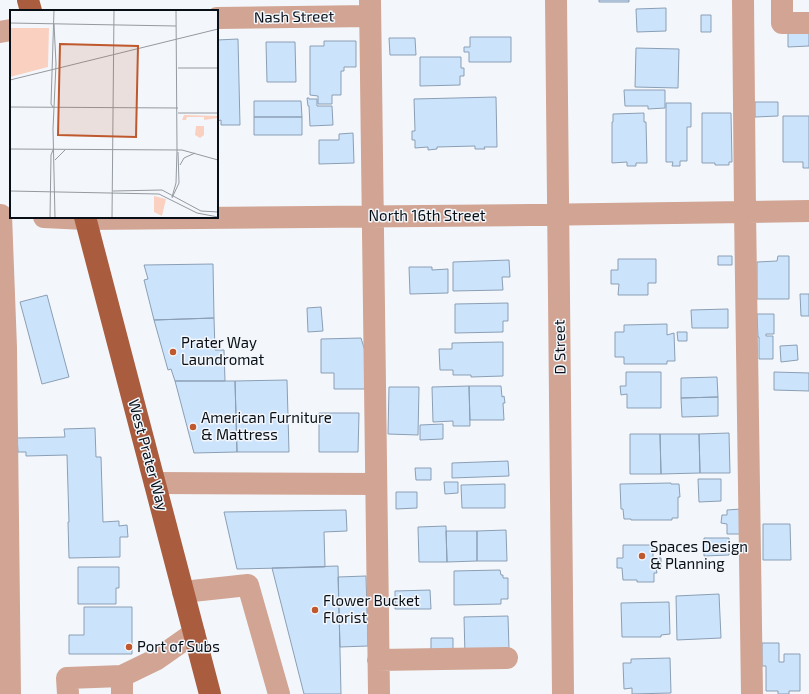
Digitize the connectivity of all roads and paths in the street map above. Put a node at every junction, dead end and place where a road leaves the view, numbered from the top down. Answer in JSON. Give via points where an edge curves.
{"nodes":[{"id":1,"x":28,"y":0,"type":"edge"},
{"id":2,"x":556,"y":0,"type":"edge"},
{"id":3,"x":743,"y":0,"type":"edge"},
{"id":4,"x":782,"y":0,"type":"edge"},
{"id":5,"x":370,"y":8,"type":"edge"},
{"id":6,"x":31,"y":10,"type":"edge"},
{"id":7,"x":218,"y":18,"type":"edge"},
{"id":8,"x":809,"y":23,"type":"edge"},
{"id":9,"x":10,"y":30,"type":"edge"},
{"id":10,"x":0,"y":32,"type":"edge"},
{"id":11,"x":809,"y":211,"type":"edge"},
{"id":12,"x":745,"y":212,"type":"junction"},
{"id":13,"x":559,"y":214,"type":"junction"},
{"id":14,"x":4,"y":215,"type":"edge"},
{"id":15,"x":372,"y":216,"type":"junction"},
{"id":16,"x":218,"y":217,"type":"edge"},
{"id":17,"x":85,"y":218,"type":"edge"},
{"id":18,"x":155,"y":483,"type":"junction"},
{"id":19,"x":376,"y":484,"type":"junction"},
{"id":20,"x":183,"y":592,"type":"junction"},
{"id":21,"x":194,"y":632,"type":"junction"},
{"id":22,"x":507,"y":658,"type":"dead end"},
{"id":23,"x":378,"y":660,"type":"junction"},
{"id":24,"x":122,"y":685,"type":"edge"},
{"id":25,"x":10,"y":694,"type":"edge"},
{"id":26,"x":68,"y":694,"type":"edge"},
{"id":27,"x":210,"y":694,"type":"edge"},
{"id":28,"x":279,"y":694,"type":"edge"},
{"id":29,"x":379,"y":694,"type":"edge"},
{"id":30,"x":563,"y":694,"type":"edge"},
{"id":31,"x":752,"y":694,"type":"edge"}],
"edges":[{"from":1,"to":6,"type":"main road"},
{"from":2,"to":13,"type":"street","name":"D Street"},
{"from":3,"to":12,"type":"street"},
{"from":4,"to":8,"type":"street","via":[[782,23]]},
{"from":5,"to":7,"type":"street","name":"Nash Street"},
{"from":5,"to":15,"type":"street"},
{"from":9,"to":10,"type":"street"},
{"from":11,"to":12,"type":"street","name":"North 16th Street"},
{"from":12,"to":13,"type":"street","name":"North 16th Street"},
{"from":12,"to":31,"type":"street"},
{"from":13,"to":15,"type":"street","name":"North 16th Street"},
{"from":13,"to":30,"type":"street","name":"D Street"},
{"from":14,"to":25,"type":"street"},
{"from":15,"to":16,"type":"street","name":"North 16th Street"},
{"from":15,"to":19,"type":"street"},
{"from":17,"to":18,"type":"main road","name":"West Prater Way"},
{"from":18,"to":19,"type":"street"},
{"from":18,"to":20,"type":"main road","name":"West Prater Way"},
{"from":19,"to":23,"type":"street"},
{"from":20,"to":21,"type":"main road","name":"West Prater Way"},
{"from":20,"to":28,"type":"street","via":[[248,584]]},
{"from":21,"to":24,"type":"street"},
{"from":21,"to":27,"type":"main road","name":"West Prater Way"},
{"from":22,"to":23,"type":"street"},
{"from":23,"to":29,"type":"street"},
{"from":24,"to":26,"type":"street","via":[[68,678]]}]}
